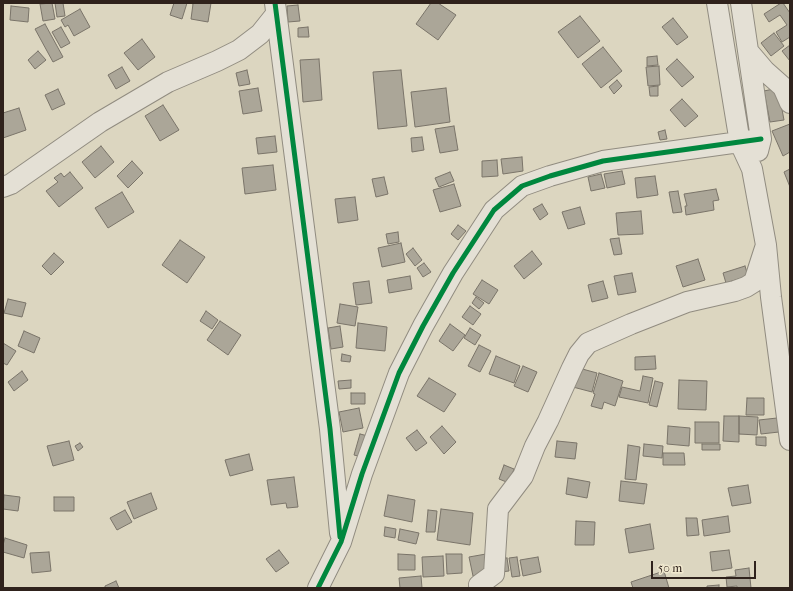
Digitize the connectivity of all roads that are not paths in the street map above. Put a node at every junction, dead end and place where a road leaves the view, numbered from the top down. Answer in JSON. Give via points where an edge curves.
{"nodes":[{"id":1,"x":717,"y":3,"type":"edge"},
{"id":2,"x":741,"y":3,"type":"edge"},
{"id":3,"x":275,"y":8,"type":"edge"},
{"id":4,"x":748,"y":51,"type":"junction"},
{"id":5,"x":790,"y":103,"type":"edge"},
{"id":6,"x":761,"y":139,"type":"junction"},
{"id":7,"x":740,"y":143,"type":"junction"},
{"id":8,"x":752,"y":169,"type":"junction"},
{"id":9,"x":3,"y":187,"type":"edge"},
{"id":10,"x":766,"y":245,"type":"junction"},
{"id":11,"x":790,"y":440,"type":"edge"},
{"id":12,"x":341,"y":542,"type":"junction"},
{"id":13,"x":318,"y":588,"type":"edge"},
{"id":14,"x":480,"y":588,"type":"edge"}],
"edges":[{"from":1,"to":7,"type":"street"},
{"from":2,"to":4,"type":"street"},
{"from":3,"to":9,"type":"street","via":[[260,34],[239,50],[168,82],[100,122]]},
{"from":3,"to":12,"type":"street","via":[[330,430]]},
{"from":4,"to":5,"type":"street","via":[[783,87]]},
{"from":4,"to":6,"type":"street"},
{"from":6,"to":7,"type":"street"},
{"from":6,"to":8,"type":"street"},
{"from":7,"to":8,"type":"street"},
{"from":7,"to":12,"type":"street","via":[[603,161],[522,186],[494,210],[453,273],[399,373],[362,474]]},
{"from":8,"to":10,"type":"street"},
{"from":10,"to":11,"type":"street"},
{"from":10,"to":14,"type":"street","via":[[754,282],[746,287],[687,302],[588,343],[572,368],[523,476],[498,509],[494,574],[479,585]]},
{"from":12,"to":13,"type":"street"}]}
